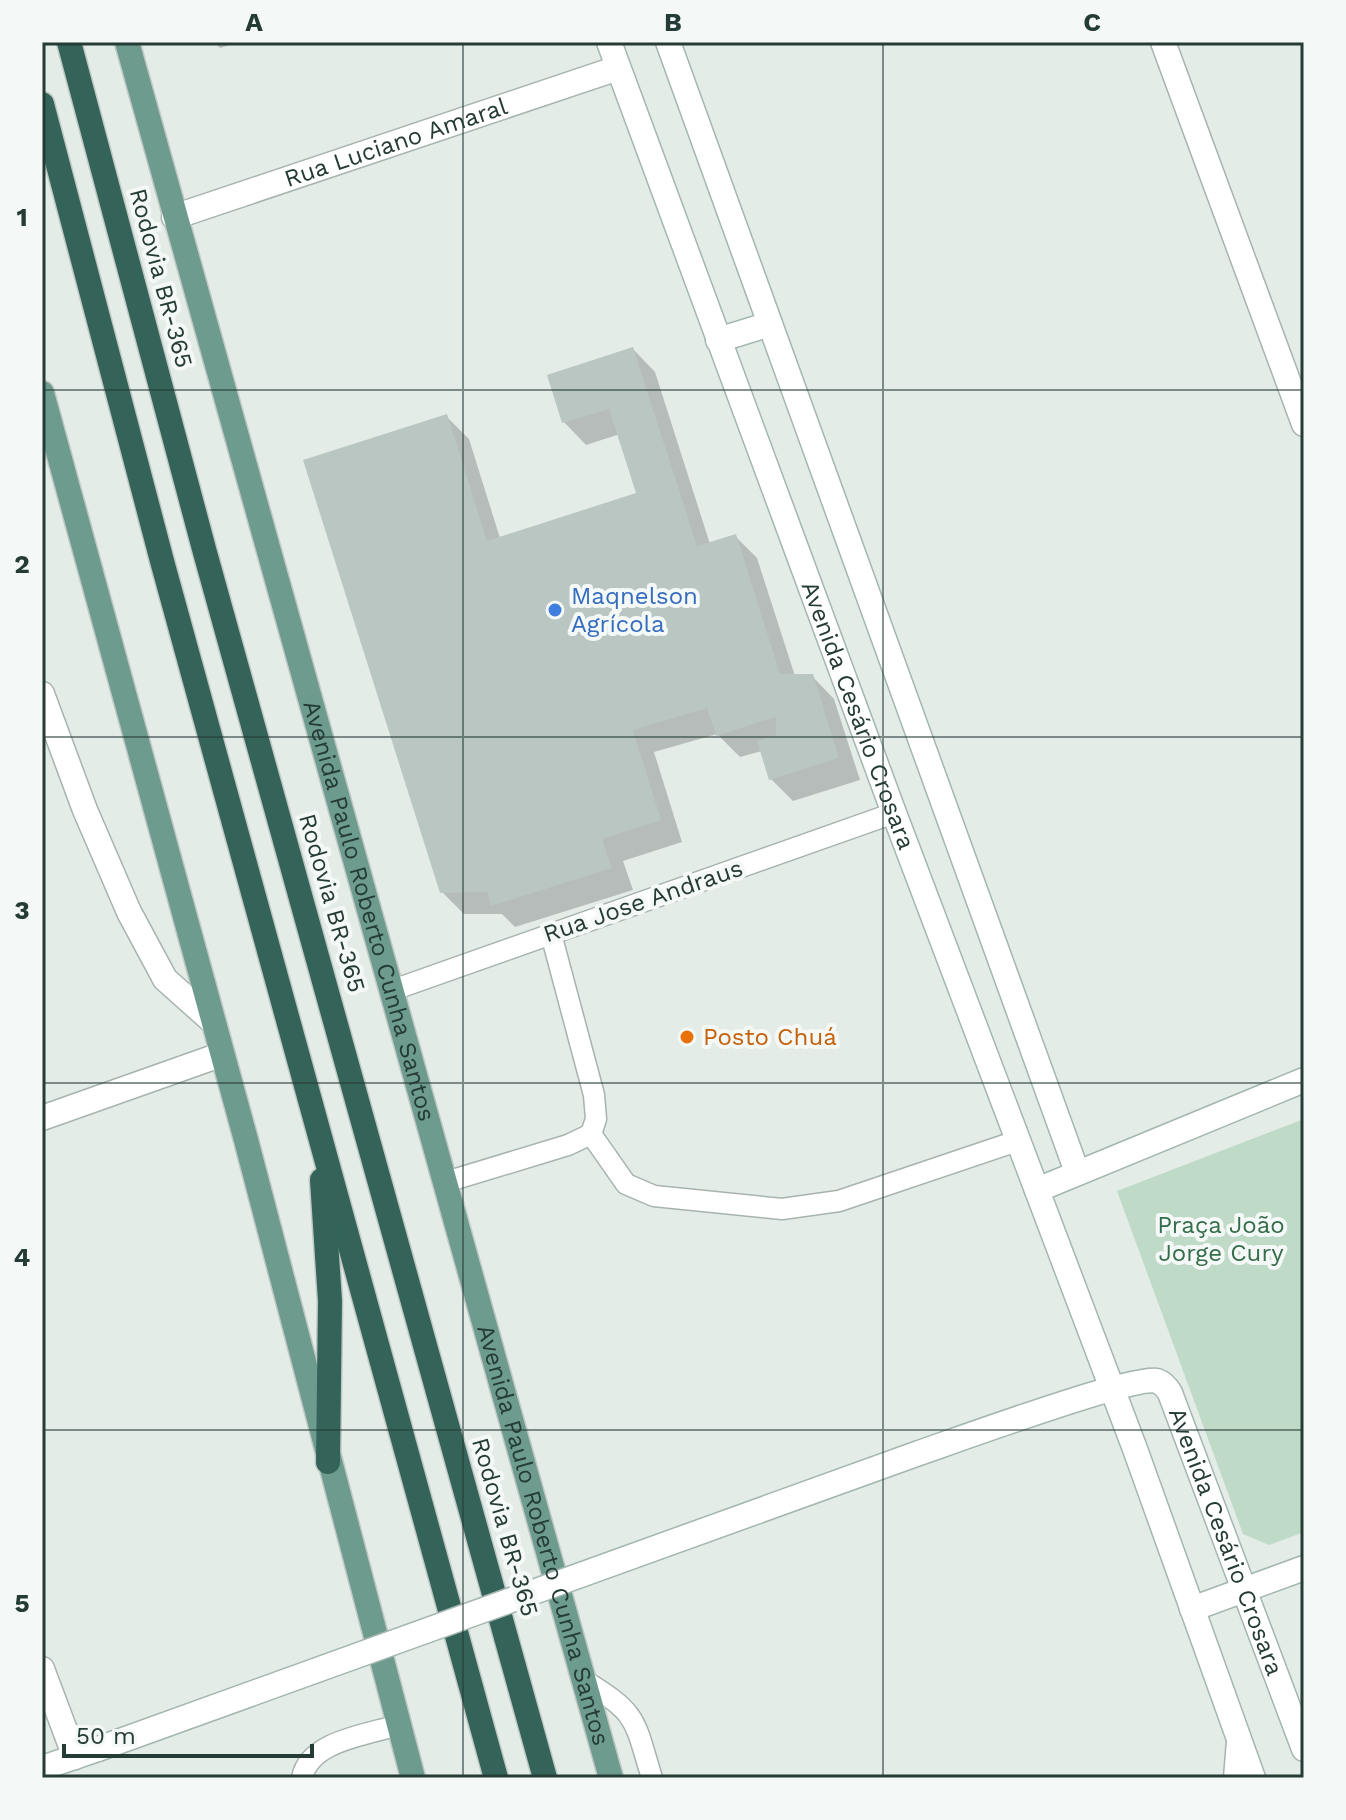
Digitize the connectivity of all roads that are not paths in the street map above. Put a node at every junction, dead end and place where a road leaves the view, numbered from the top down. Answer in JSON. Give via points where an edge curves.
{"nodes":[{"id":1,"x":69,"y":42,"type":"edge"},
{"id":2,"x":127,"y":42,"type":"edge"},
{"id":3,"x":609,"y":42,"type":"edge"},
{"id":4,"x":668,"y":42,"type":"edge"},
{"id":5,"x":1163,"y":42,"type":"edge"},
{"id":6,"x":618,"y":68,"type":"junction"},
{"id":7,"x":42,"y":104,"type":"edge"},
{"id":8,"x":174,"y":217,"type":"junction"},
{"id":9,"x":770,"y":324,"type":"junction"},
{"id":10,"x":718,"y":340,"type":"junction"},
{"id":11,"x":42,"y":393,"type":"edge"},
{"id":12,"x":1304,"y":424,"type":"edge"},
{"id":13,"x":42,"y":694,"type":"edge"},
{"id":14,"x":894,"y":813,"type":"junction"},
{"id":15,"x":551,"y":934,"type":"junction"},
{"id":16,"x":393,"y":990,"type":"junction"},
{"id":17,"x":212,"y":1021,"type":"junction"},
{"id":18,"x":220,"y":1055,"type":"junction"},
{"id":19,"x":1304,"y":1080,"type":"edge"},
{"id":20,"x":316,"y":1114,"type":"junction"},
{"id":21,"x":42,"y":1118,"type":"edge"},
{"id":22,"x":591,"y":1134,"type":"junction"},
{"id":23,"x":1017,"y":1141,"type":"junction"},
{"id":24,"x":1077,"y":1172,"type":"junction"},
{"id":25,"x":446,"y":1182,"type":"junction"},
{"id":26,"x":1037,"y":1190,"type":"junction"},
{"id":27,"x":1112,"y":1389,"type":"junction"},
{"id":28,"x":328,"y":1462,"type":"junction"},
{"id":29,"x":1304,"y":1568,"type":"edge"},
{"id":30,"x":1246,"y":1589,"type":"junction"},
{"id":31,"x":1192,"y":1609,"type":"junction"},
{"id":32,"x":42,"y":1669,"type":"edge"},
{"id":33,"x":585,"y":1681,"type":"junction"},
{"id":34,"x":398,"y":1725,"type":"junction"},
{"id":35,"x":1237,"y":1733,"type":"junction"},
{"id":36,"x":1304,"y":1749,"type":"edge"},
{"id":37,"x":75,"y":1757,"type":"junction"},
{"id":38,"x":42,"y":1768,"type":"edge"},
{"id":39,"x":302,"y":1778,"type":"edge"},
{"id":40,"x":413,"y":1778,"type":"edge"},
{"id":41,"x":496,"y":1778,"type":"edge"},
{"id":42,"x":545,"y":1778,"type":"edge"},
{"id":43,"x":611,"y":1778,"type":"edge"},
{"id":44,"x":652,"y":1778,"type":"edge"},
{"id":45,"x":1234,"y":1778,"type":"edge"},
{"id":46,"x":1253,"y":1778,"type":"edge"}],
"edges":[{"from":1,"to":42,"type":"highway","name":"Rodovia BR-365"},
{"from":2,"to":8,"type":"main road","name":"Avenida Paulo Roberto Cunha Santos"},
{"from":3,"to":6,"type":"main road","name":"Avenida Cesário Crosara"},
{"from":4,"to":9,"type":"main road","name":"Avenida Cesário Crosara"},
{"from":5,"to":12,"type":"main road"},
{"from":6,"to":8,"type":"main road","name":"Rua Luciano Amaral"},
{"from":6,"to":10,"type":"main road","name":"Avenida Cesário Crosara"},
{"from":7,"to":20,"type":"highway"},
{"from":8,"to":16,"type":"main road","name":"Avenida Paulo Roberto Cunha Santos"},
{"from":9,"to":10,"type":"main road"},
{"from":9,"to":24,"type":"main road","name":"Avenida Cesário Crosara"},
{"from":10,"to":14,"type":"main road","name":"Avenida Cesário Crosara"},
{"from":11,"to":17,"type":"main road"},
{"from":13,"to":17,"type":"main road","via":[[129,912],[165,979]]},
{"from":14,"to":15,"type":"lane","name":"Rua Jose Andraus"},
{"from":14,"to":23,"type":"main road","name":"Avenida Cesário Crosara"},
{"from":15,"to":16,"type":"lane","name":"Rua Jose Andraus"},
{"from":15,"to":22,"type":"lane","via":[[594,1095]]},
{"from":16,"to":25,"type":"main road","name":"Avenida Paulo Roberto Cunha Santos"},
{"from":17,"to":18,"type":"main road"},
{"from":18,"to":21,"type":"main road"},
{"from":18,"to":28,"type":"main road"},
{"from":19,"to":24,"type":"main road"},
{"from":20,"to":28,"type":"highway","via":[[330,1301]]},
{"from":20,"to":41,"type":"highway"},
{"from":22,"to":23,"type":"lane","via":[[626,1184],[654,1196],[782,1209],[839,1201]]},
{"from":22,"to":25,"type":"lane"},
{"from":23,"to":26,"type":"main road","name":"Avenida Cesário Crosara"},
{"from":24,"to":26,"type":"main road"},
{"from":25,"to":33,"type":"main road","name":"Avenida Paulo Roberto Cunha Santos"},
{"from":26,"to":27,"type":"main road","name":"Avenida Cesário Crosara"},
{"from":27,"to":30,"type":"main road","name":"Avenida Cesário Crosara","via":[[1157,1381],[1170,1393]]},
{"from":27,"to":31,"type":"main road","name":"Avenida Cesário Crosara"},
{"from":27,"to":37,"type":"main road","bridge":true,"via":[[919,1453]]},
{"from":28,"to":34,"type":"main road"},
{"from":29,"to":30,"type":"main road"},
{"from":30,"to":31,"type":"main road"},
{"from":30,"to":36,"type":"main road","name":"Avenida Cesário Crosara"},
{"from":31,"to":35,"type":"main road","name":"Avenida Cesário Crosara"},
{"from":32,"to":37,"type":"main road"},
{"from":33,"to":43,"type":"main road","name":"Avenida Paulo Roberto Cunha Santos"},
{"from":33,"to":44,"type":"lane","via":[[620,1702],[633,1717]]},
{"from":34,"to":39,"type":"lane","via":[[316,1752],[305,1763]]},
{"from":34,"to":40,"type":"main road"},
{"from":35,"to":45,"type":"lane"},
{"from":35,"to":46,"type":"main road","name":"Avenida Cesário Crosara"},
{"from":37,"to":38,"type":"main road"}]}
